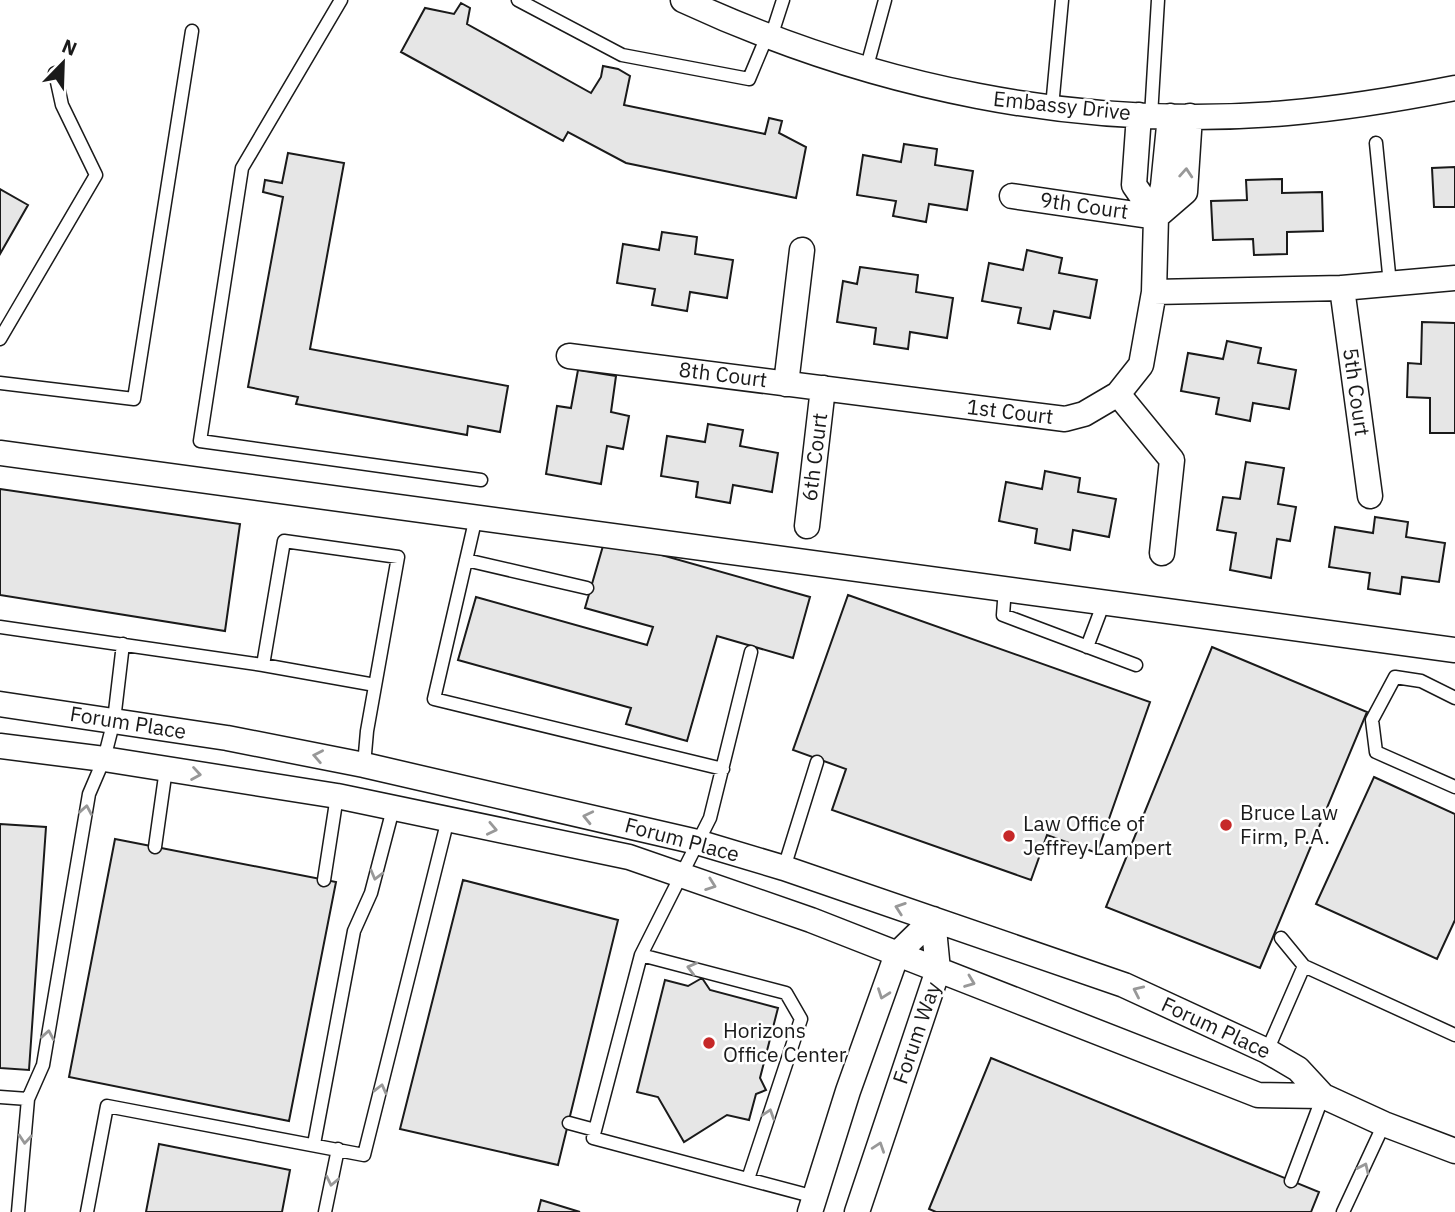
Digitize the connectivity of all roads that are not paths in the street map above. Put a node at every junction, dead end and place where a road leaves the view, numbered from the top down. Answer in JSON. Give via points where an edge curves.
{"nodes":[{"id":1,"x":341,"y":0,"type":"edge"},
{"id":2,"x":518,"y":0,"type":"edge"},
{"id":3,"x":683,"y":0,"type":"edge"},
{"id":4,"x":783,"y":0,"type":"edge"},
{"id":5,"x":885,"y":0,"type":"edge"},
{"id":6,"x":1062,"y":0,"type":"edge"},
{"id":7,"x":1158,"y":0,"type":"edge"},
{"id":8,"x":192,"y":31,"type":"dead end"},
{"id":9,"x":769,"y":37,"type":"junction"},
{"id":10,"x":866,"y":70,"type":"junction"},
{"id":11,"x":55,"y":73,"type":"dead end"},
{"id":12,"x":1455,"y":88,"type":"edge"},
{"id":13,"x":1052,"y":107,"type":"junction"},
{"id":14,"x":1163,"y":116,"type":"junction"},
{"id":15,"x":1376,"y":143,"type":"dead end"},
{"id":16,"x":1012,"y":196,"type":"dead end"},
{"id":17,"x":1156,"y":217,"type":"junction"},
{"id":18,"x":802,"y":250,"type":"dead end"},
{"id":19,"x":1455,"y":278,"type":"edge"},
{"id":20,"x":1390,"y":284,"type":"junction"},
{"id":21,"x":1342,"y":288,"type":"junction"},
{"id":22,"x":1154,"y":292,"type":"junction"},
{"id":23,"x":0,"y":339,"type":"edge"},
{"id":24,"x":569,"y":356,"type":"dead end"},
{"id":25,"x":0,"y":383,"type":"edge"},
{"id":26,"x":786,"y":384,"type":"junction"},
{"id":27,"x":823,"y":388,"type":"junction"},
{"id":28,"x":1118,"y":394,"type":"junction"},
{"id":29,"x":0,"y":453,"type":"edge"},
{"id":30,"x":481,"y":480,"type":"dead end"},
{"id":31,"x":1370,"y":496,"type":"dead end"},
{"id":32,"x":476,"y":517,"type":"junction"},
{"id":33,"x":807,"y":526,"type":"dead end"},
{"id":34,"x":1162,"y":553,"type":"dead end"},
{"id":35,"x":466,"y":560,"type":"junction"},
{"id":36,"x":587,"y":588,"type":"dead end"},
{"id":37,"x":1005,"y":589,"type":"junction"},
{"id":38,"x":1104,"y":602,"type":"junction"},
{"id":39,"x":0,"y":626,"type":"edge"},
{"id":40,"x":123,"y":644,"type":"junction"},
{"id":41,"x":1087,"y":647,"type":"junction"},
{"id":42,"x":1455,"y":650,"type":"edge"},
{"id":43,"x":751,"y":652,"type":"dead end"},
{"id":44,"x":263,"y":665,"type":"junction"},
{"id":45,"x":1136,"y":665,"type":"dead end"},
{"id":46,"x":375,"y":685,"type":"junction"},
{"id":47,"x":1455,"y":698,"type":"edge"},
{"id":48,"x":0,"y":704,"type":"edge"},
{"id":49,"x":114,"y":720,"type":"junction"},
{"id":50,"x":0,"y":746,"type":"edge"},
{"id":51,"x":104,"y":759,"type":"junction"},
{"id":52,"x":817,"y":762,"type":"dead end"},
{"id":53,"x":364,"y":765,"type":"junction"},
{"id":54,"x":166,"y":769,"type":"junction"},
{"id":55,"x":723,"y":769,"type":"junction"},
{"id":56,"x":1455,"y":787,"type":"edge"},
{"id":57,"x":337,"y":796,"type":"junction"},
{"id":58,"x":393,"y":809,"type":"junction"},
{"id":59,"x":448,"y":820,"type":"junction"},
{"id":60,"x":698,"y":842,"type":"junction"},
{"id":61,"x":155,"y":846,"type":"dead end"},
{"id":62,"x":784,"y":868,"type":"junction"},
{"id":63,"x":680,"y":874,"type":"junction"},
{"id":64,"x":324,"y":880,"type":"dead end"},
{"id":65,"x":933,"y":919,"type":"junction"},
{"id":66,"x":1281,"y":937,"type":"dead end"},
{"id":67,"x":897,"y":954,"type":"junction"},
{"id":68,"x":641,"y":955,"type":"junction"},
{"id":69,"x":1304,"y":966,"type":"junction"},
{"id":70,"x":938,"y":970,"type":"junction"},
{"id":71,"x":1455,"y":1035,"type":"edge"},
{"id":72,"x":1267,"y":1051,"type":"junction"},
{"id":73,"x":1323,"y":1096,"type":"junction"},
{"id":74,"x":0,"y":1097,"type":"edge"},
{"id":75,"x":28,"y":1100,"type":"junction"},
{"id":76,"x":569,"y":1123,"type":"dead end"},
{"id":77,"x":1384,"y":1124,"type":"junction"},
{"id":78,"x":595,"y":1130,"type":"junction"},
{"id":79,"x":314,"y":1144,"type":"junction"},
{"id":80,"x":338,"y":1149,"type":"junction"},
{"id":81,"x":1455,"y":1151,"type":"edge"},
{"id":82,"x":748,"y":1178,"type":"junction"},
{"id":83,"x":1291,"y":1181,"type":"dead end"},
{"id":84,"x":812,"y":1204,"type":"edge"},
{"id":85,"x":18,"y":1212,"type":"edge"},
{"id":86,"x":87,"y":1212,"type":"edge"},
{"id":87,"x":325,"y":1212,"type":"edge"},
{"id":88,"x":857,"y":1212,"type":"edge"},
{"id":89,"x":1343,"y":1212,"type":"edge"}],
"edges":[{"from":1,"to":30,"type":"lane","via":[[242,168],[200,441]]},
{"from":2,"to":9,"type":"lane","via":[[622,55],[749,79]]},
{"from":3,"to":9,"type":"street","name":"Embassy Drive"},
{"from":4,"to":9,"type":"lane"},
{"from":5,"to":10,"type":"lane"},
{"from":6,"to":13,"type":"lane"},
{"from":7,"to":14,"type":"lane"},
{"from":8,"to":25,"type":"lane","via":[[134,400]]},
{"from":9,"to":10,"type":"street","name":"Embassy Drive"},
{"from":10,"to":13,"type":"street","name":"Embassy Drive","via":[[976,96]]},
{"from":11,"to":23,"type":"lane","via":[[62,105],[96,175]]},
{"from":12,"to":14,"type":"street","name":"Embassy Drive","via":[[1285,113]]},
{"from":13,"to":14,"type":"street","name":"Embassy Drive"},
{"from":14,"to":17,"type":"street","name":"1st Court","via":[[1163,186]]},
{"from":15,"to":20,"type":"lane"},
{"from":16,"to":17,"type":"street","name":"9th Court"},
{"from":17,"to":22,"type":"street","name":"1st Court"},
{"from":18,"to":26,"type":"street","name":"8th Court"},
{"from":19,"to":20,"type":"street"},
{"from":20,"to":21,"type":"street"},
{"from":21,"to":22,"type":"street"},
{"from":21,"to":31,"type":"street","name":"5th Court"},
{"from":22,"to":28,"type":"street","name":"1st Court","via":[[1141,365]]},
{"from":24,"to":26,"type":"street","name":"8th Court"},
{"from":26,"to":27,"type":"street","name":"1st Court"},
{"from":27,"to":28,"type":"street","name":"1st Court","via":[[1065,419],[1084,414]]},
{"from":27,"to":33,"type":"street","name":"6th Court"},
{"from":28,"to":34,"type":"street","via":[[1172,460]]},
{"from":29,"to":32,"type":"street"},
{"from":32,"to":35,"type":"lane"},
{"from":32,"to":37,"type":"street"},
{"from":35,"to":36,"type":"lane"},
{"from":35,"to":55,"type":"lane","via":[[434,699]]},
{"from":37,"to":38,"type":"street"},
{"from":37,"to":41,"type":"lane","via":[[1003,615]]},
{"from":38,"to":41,"type":"lane"},
{"from":38,"to":42,"type":"street"},
{"from":39,"to":40,"type":"lane"},
{"from":40,"to":44,"type":"lane"},
{"from":40,"to":49,"type":"lane"},
{"from":41,"to":45,"type":"lane"},
{"from":43,"to":55,"type":"lane"},
{"from":44,"to":46,"type":"lane"},
{"from":44,"to":46,"type":"lane","via":[[284,541],[398,557]]},
{"from":46,"to":53,"type":"lane"},
{"from":47,"to":56,"type":"lane","via":[[1421,681],[1395,677],[1373,720],[1376,752]]},
{"from":48,"to":49,"type":"street","name":"Forum Place"},
{"from":49,"to":51,"type":"lane"},
{"from":53,"to":49,"type":"street","name":"Forum Place","one_way":true},
{"from":50,"to":51,"type":"street","name":"Forum Place"},
{"from":51,"to":54,"type":"street","name":"Forum Place"},
{"from":75,"to":51,"type":"lane","one_way":true,"via":[[43,1065],[89,794]]},
{"from":52,"to":62,"type":"lane"},
{"from":60,"to":53,"type":"street","name":"Forum Place","one_way":true},
{"from":54,"to":57,"type":"street","name":"Forum Place","one_way":true},
{"from":54,"to":61,"type":"lane"},
{"from":55,"to":60,"type":"lane","via":[[710,818]]},
{"from":57,"to":58,"type":"street","name":"Forum Place"},
{"from":57,"to":64,"type":"lane"},
{"from":58,"to":59,"type":"street","name":"Forum Place"},
{"from":58,"to":79,"type":"lane","one_way":true,"via":[[371,893],[354,931]]},
{"from":59,"to":63,"type":"street","name":"Forum Place","one_way":true,"via":[[629,857]]},
{"from":80,"to":59,"type":"lane","one_way":true,"via":[[364,1156]]},
{"from":60,"to":62,"type":"street","name":"Forum Place"},
{"from":60,"to":63,"type":"lane"},
{"from":65,"to":62,"type":"street","name":"Forum Place","one_way":true},
{"from":63,"to":67,"type":"street","name":"Forum Place","one_way":true},
{"from":63,"to":68,"type":"lane"},
{"from":65,"to":67,"type":"street"},
{"from":65,"to":70,"type":"street","name":"Forum Way"},
{"from":72,"to":65,"type":"street","name":"Forum Place","one_way":true,"via":[[1124,985]]},
{"from":66,"to":69,"type":"lane"},
{"from":67,"to":70,"type":"street","name":"Forum Place"},
{"from":67,"to":84,"type":"street","one_way":true},
{"from":68,"to":78,"type":"lane"},
{"from":82,"to":68,"type":"lane","one_way":true,"via":[[801,1019],[786,993]]},
{"from":69,"to":71,"type":"lane"},
{"from":69,"to":72,"type":"lane"},
{"from":70,"to":73,"type":"street","name":"Forum Place","one_way":true,"via":[[1258,1095]]},
{"from":88,"to":70,"type":"street","name":"Forum Way","one_way":true},
{"from":72,"to":73,"type":"street","name":"Forum Place","via":[[1298,1069]]},
{"from":73,"to":77,"type":"street","name":"Forum Place"},
{"from":73,"to":83,"type":"lane"},
{"from":74,"to":75,"type":"lane"},
{"from":75,"to":85,"type":"lane","one_way":true},
{"from":76,"to":78,"type":"lane"},
{"from":77,"to":81,"type":"street","name":"Forum Place"},
{"from":89,"to":77,"type":"lane","one_way":true},
{"from":78,"to":82,"type":"lane","via":[[593,1138]]},
{"from":79,"to":80,"type":"lane"},
{"from":79,"to":86,"type":"lane","via":[[107,1106]]},
{"from":80,"to":87,"type":"lane","one_way":true},
{"from":82,"to":84,"type":"lane"}]}
